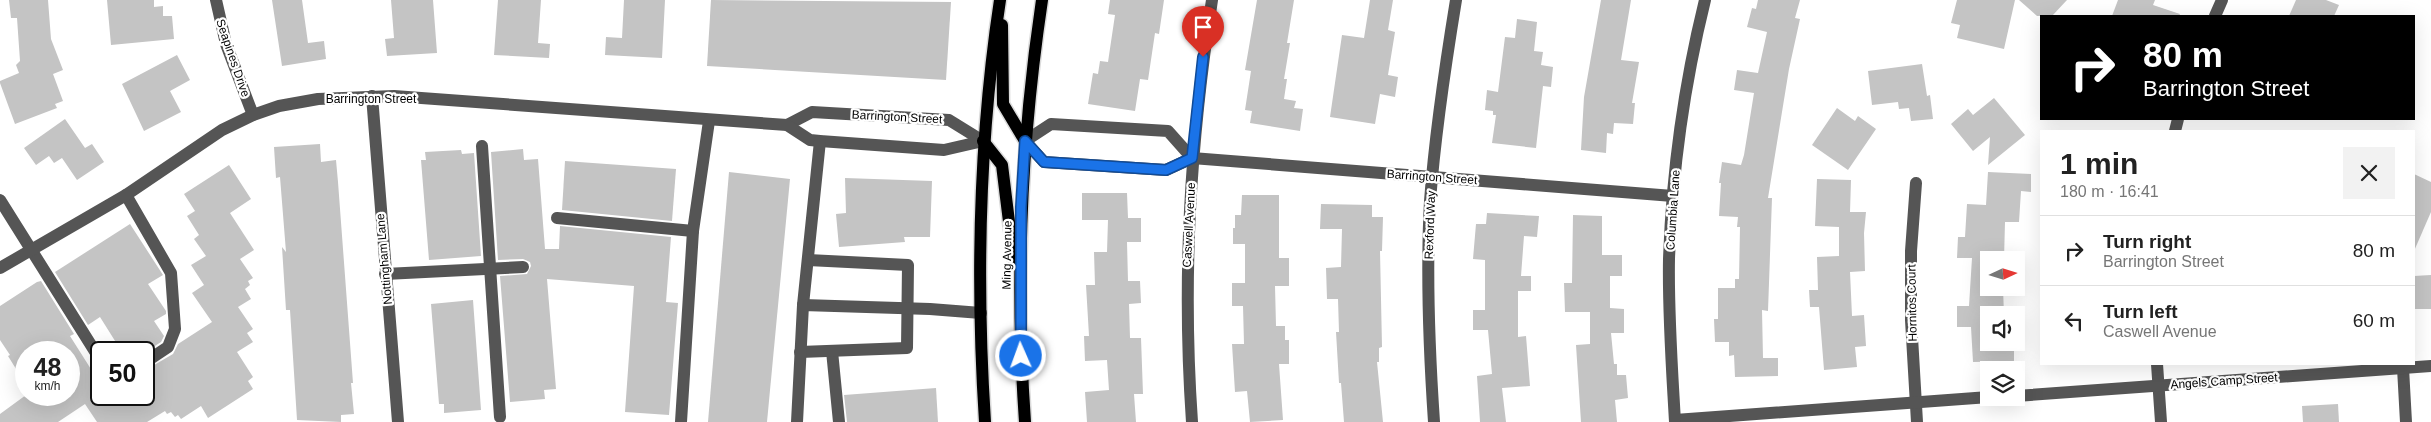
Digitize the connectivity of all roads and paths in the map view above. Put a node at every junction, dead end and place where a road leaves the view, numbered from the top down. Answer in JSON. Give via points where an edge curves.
{"nodes":[{"id":1,"x":216,"y":0,"type":"edge"},
{"id":2,"x":1001,"y":0,"type":"edge"},
{"id":3,"x":1042,"y":0,"type":"edge"},
{"id":4,"x":1212,"y":0,"type":"edge"},
{"id":5,"x":1456,"y":0,"type":"edge"},
{"id":6,"x":1704,"y":0,"type":"edge"},
{"id":7,"x":2222,"y":0,"type":"edge"},
{"id":8,"x":2215,"y":15,"type":"edge"},
{"id":9,"x":372,"y":96,"type":"junction"},
{"id":10,"x":253,"y":115,"type":"junction"},
{"id":11,"x":709,"y":121,"type":"junction"},
{"id":12,"x":787,"y":125,"type":"junction"},
{"id":13,"x":820,"y":141,"type":"junction"},
{"id":14,"x":983,"y":141,"type":"junction"},
{"id":15,"x":1025,"y":141,"type":"junction"},
{"id":16,"x":482,"y":146,"type":"dead end"},
{"id":17,"x":1192,"y":158,"type":"junction"},
{"id":18,"x":1432,"y":177,"type":"junction"},
{"id":19,"x":1916,"y":183,"type":"dead end"},
{"id":20,"x":126,"y":195,"type":"junction"},
{"id":21,"x":1673,"y":196,"type":"junction"},
{"id":22,"x":0,"y":200,"type":"edge"},
{"id":23,"x":557,"y":218,"type":"dead end"},
{"id":24,"x":693,"y":231,"type":"junction"},
{"id":25,"x":29,"y":250,"type":"junction"},
{"id":26,"x":808,"y":260,"type":"junction"},
{"id":27,"x":523,"y":267,"type":"dead end"},
{"id":28,"x":0,"y":268,"type":"edge"},
{"id":29,"x":490,"y":268,"type":"junction"},
{"id":30,"x":386,"y":274,"type":"junction"},
{"id":31,"x":803,"y":305,"type":"junction"},
{"id":32,"x":1020,"y":306,"type":"junction"},
{"id":33,"x":907,"y":308,"type":"junction"},
{"id":34,"x":981,"y":313,"type":"junction"},
{"id":35,"x":90,"y":344,"type":"edge"},
{"id":36,"x":832,"y":351,"type":"junction"},
{"id":37,"x":800,"y":352,"type":"junction"},
{"id":38,"x":155,"y":356,"type":"edge"},
{"id":39,"x":2157,"y":365,"type":"edge"},
{"id":40,"x":2431,"y":366,"type":"edge"},
{"id":41,"x":2403,"y":368,"type":"junction"},
{"id":42,"x":2158,"y":386,"type":"junction"},
{"id":43,"x":2025,"y":395,"type":"edge"},
{"id":44,"x":1980,"y":398,"type":"edge"},
{"id":45,"x":1916,"y":402,"type":"junction"},
{"id":46,"x":500,"y":417,"type":"dead end"},
{"id":47,"x":1675,"y":421,"type":"edge"},
{"id":48,"x":398,"y":422,"type":"edge"},
{"id":49,"x":681,"y":422,"type":"edge"},
{"id":50,"x":797,"y":422,"type":"edge"},
{"id":51,"x":838,"y":422,"type":"edge"},
{"id":52,"x":986,"y":422,"type":"edge"},
{"id":53,"x":1025,"y":422,"type":"edge"},
{"id":54,"x":1192,"y":422,"type":"edge"},
{"id":55,"x":1434,"y":422,"type":"edge"},
{"id":56,"x":1917,"y":422,"type":"edge"},
{"id":57,"x":2161,"y":422,"type":"edge"},
{"id":58,"x":2406,"y":422,"type":"edge"}],
"edges":[{"from":1,"to":10,"type":"street","name":"Seapines Drive","via":[[226,44]]},
{"from":2,"to":14,"type":"main road","name":"Ming Avenue"},
{"from":2,"to":15,"type":"main road","via":[[1003,104]]},
{"from":3,"to":15,"type":"main road","name":"Ming Avenue"},
{"from":4,"to":17,"type":"street","name":"Caswell Avenue"},
{"from":5,"to":18,"type":"street","name":"Rexford Way","via":[[1440,99]]},
{"from":6,"to":21,"type":"street","name":"Columbia Lane","via":[[1680,124]]},
{"from":7,"to":8,"type":"street"},
{"from":9,"to":10,"type":"street","name":"Barrington Street","via":[[318,99],[279,106]]},
{"from":9,"to":11,"type":"street","name":"Barrington Street"},
{"from":9,"to":30,"type":"street","name":"Nottingham Lane"},
{"from":10,"to":20,"type":"street","name":"Barrington Street","via":[[222,130]]},
{"from":11,"to":12,"type":"street","name":"Barrington Street"},
{"from":11,"to":24,"type":"street"},
{"from":12,"to":13,"type":"street","via":[[810,140]]},
{"from":12,"to":14,"type":"street","name":"Barrington Street","via":[[812,112],[949,120]]},
{"from":13,"to":14,"type":"street","via":[[944,150]]},
{"from":13,"to":26,"type":"street"},
{"from":14,"to":32,"type":"main road","via":[[1002,165]]},
{"from":14,"to":34,"type":"main road","name":"Ming Avenue"},
{"from":15,"to":17,"type":"street","name":"Barrington Street","via":[[1044,162],[1166,170]]},
{"from":15,"to":17,"type":"street","via":[[1051,124],[1168,131]]},
{"from":15,"to":32,"type":"main road","name":"Ming Avenue"},
{"from":16,"to":29,"type":"street"},
{"from":17,"to":18,"type":"street","name":"Barrington Street"},
{"from":17,"to":54,"type":"street","name":"Caswell Avenue","via":[[1186,277]]},
{"from":18,"to":21,"type":"street","name":"Barrington Street"},
{"from":18,"to":55,"type":"street","name":"Rexford Way","via":[[1428,279]]},
{"from":19,"to":45,"type":"street","name":"Hornitos Court","via":[[1911,251],[1911,320]]},
{"from":20,"to":25,"type":"street","name":"Barrington Street"},
{"from":20,"to":38,"type":"street","via":[[171,273],[175,329],[168,347]]},
{"from":21,"to":47,"type":"street","name":"Columbia Lane","via":[[1669,260]]},
{"from":22,"to":25,"type":"street"},
{"from":23,"to":24,"type":"street"},
{"from":24,"to":49,"type":"street"},
{"from":25,"to":28,"type":"street","name":"Barrington Street"},
{"from":25,"to":35,"type":"street"},
{"from":26,"to":31,"type":"street"},
{"from":26,"to":33,"type":"street","via":[[908,265]]},
{"from":27,"to":29,"type":"street"},
{"from":29,"to":30,"type":"street"},
{"from":29,"to":46,"type":"street"},
{"from":30,"to":48,"type":"street","name":"Nottingham Lane"},
{"from":31,"to":33,"type":"street"},
{"from":31,"to":37,"type":"street"},
{"from":32,"to":53,"type":"main road","name":"Ming Avenue"},
{"from":33,"to":34,"type":"street"},
{"from":33,"to":36,"type":"street","via":[[907,348]]},
{"from":34,"to":52,"type":"main road","name":"Ming Avenue"},
{"from":36,"to":37,"type":"street"},
{"from":36,"to":51,"type":"street"},
{"from":37,"to":50,"type":"street"},
{"from":39,"to":42,"type":"street"},
{"from":40,"to":41,"type":"street","name":"Angels Camp Street"},
{"from":41,"to":42,"type":"street","name":"Angels Camp Street"},
{"from":41,"to":58,"type":"street"},
{"from":42,"to":43,"type":"street","name":"Angels Camp Street"},
{"from":42,"to":57,"type":"street"},
{"from":44,"to":45,"type":"street"},
{"from":45,"to":47,"type":"street"},
{"from":45,"to":56,"type":"street","name":"Hornitos Court"}]}
